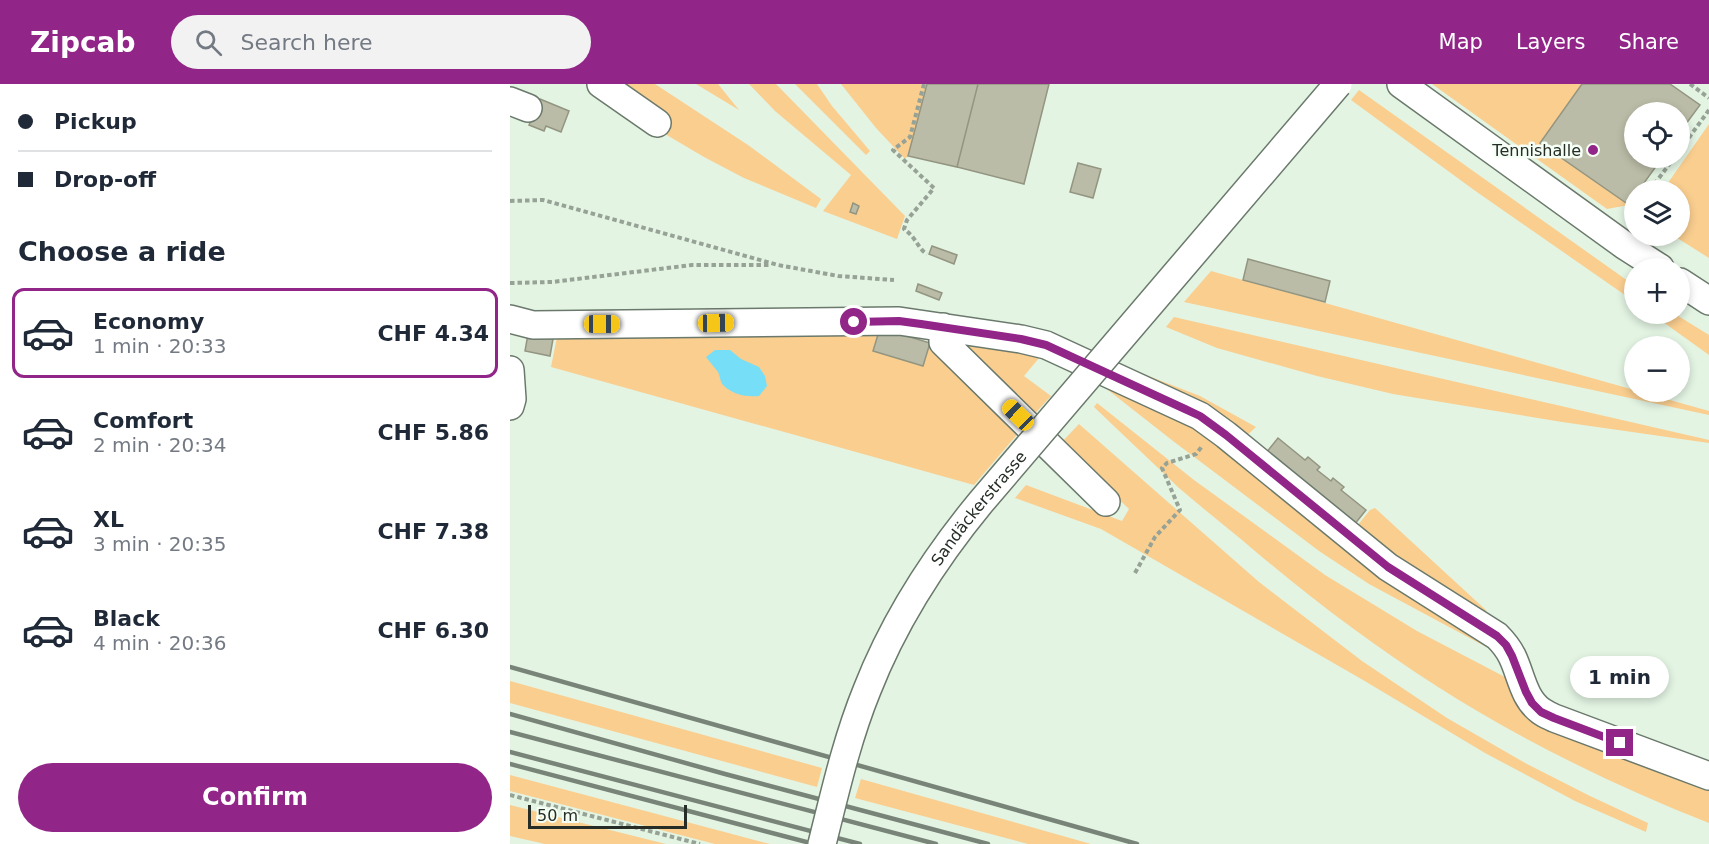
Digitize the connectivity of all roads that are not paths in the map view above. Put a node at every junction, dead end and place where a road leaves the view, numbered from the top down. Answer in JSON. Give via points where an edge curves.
{"nodes":[{"id":1,"x":601,"y":84,"type":"edge"},
{"id":2,"x":1338,"y":84,"type":"edge"},
{"id":3,"x":1401,"y":84,"type":"edge"},
{"id":4,"x":657,"y":123,"type":"dead end"},
{"id":5,"x":1644,"y":258,"type":"edge"},
{"id":6,"x":1690,"y":289,"type":"edge"},
{"id":7,"x":1709,"y":301,"type":"edge"},
{"id":8,"x":510,"y":319,"type":"edge"},
{"id":9,"x":943,"y":327,"type":"junction"},
{"id":10,"x":510,"y":370,"type":"edge"},
{"id":11,"x":510,"y":406,"type":"edge"},
{"id":12,"x":1106,"y":502,"type":"dead end"},
{"id":13,"x":1709,"y":776,"type":"edge"},
{"id":14,"x":822,"y":844,"type":"edge"}],
"edges":[{"from":1,"to":4,"type":"street"},
{"from":2,"to":14,"type":"street","name":"Sandäckerstrasse","bridge":true,"via":[[981,502],[931,568],[898,623],[866,691]]},
{"from":3,"to":5,"type":"street"},
{"from":6,"to":7,"type":"street"},
{"from":8,"to":9,"type":"street","via":[[533,324],[899,321]]},
{"from":9,"to":12,"type":"street","via":[[943,342]]},
{"from":9,"to":13,"type":"street","via":[[1046,345],[1200,416],[1388,567],[1497,636],[1512,656],[1532,703],[1541,712]]},
{"from":10,"to":11,"type":"street"}]}
